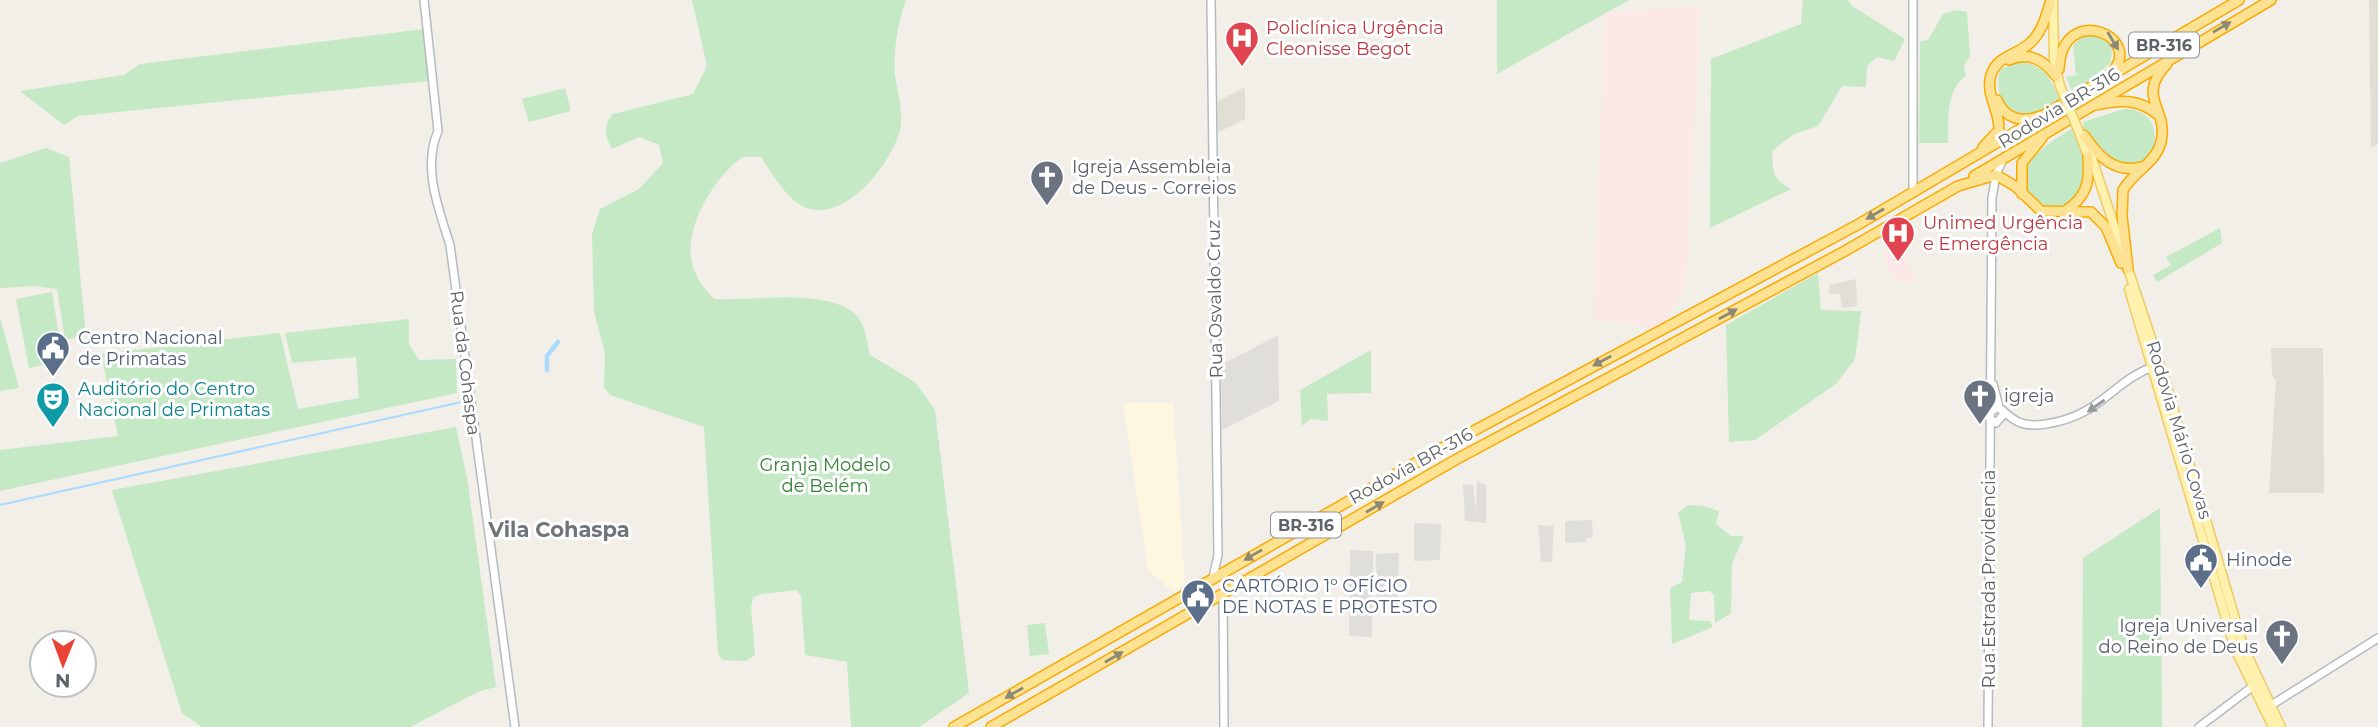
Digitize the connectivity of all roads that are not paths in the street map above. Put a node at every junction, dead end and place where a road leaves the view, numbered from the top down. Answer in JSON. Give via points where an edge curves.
{"nodes":[{"id":1,"x":424,"y":0,"type":"edge"},
{"id":2,"x":1211,"y":0,"type":"edge"},
{"id":3,"x":1913,"y":0,"type":"edge"},
{"id":4,"x":2054,"y":0,"type":"edge"},
{"id":5,"x":2239,"y":0,"type":"edge"},
{"id":6,"x":2271,"y":0,"type":"edge"},
{"id":7,"x":2174,"y":56,"type":"junction"},
{"id":8,"x":2060,"y":79,"type":"junction"},
{"id":9,"x":2089,"y":91,"type":"junction"},
{"id":10,"x":2090,"y":106,"type":"junction"},
{"id":11,"x":2058,"y":109,"type":"junction"},
{"id":12,"x":2158,"y":116,"type":"junction"},
{"id":13,"x":2050,"y":130,"type":"junction"},
{"id":14,"x":2082,"y":132,"type":"junction"},
{"id":15,"x":2088,"y":156,"type":"junction"},
{"id":16,"x":2004,"y":157,"type":"junction"},
{"id":17,"x":2146,"y":165,"type":"junction"},
{"id":18,"x":1949,"y":172,"type":"junction"},
{"id":19,"x":1996,"y":175,"type":"junction"},
{"id":20,"x":1977,"y":179,"type":"junction"},
{"id":21,"x":1958,"y":186,"type":"junction"},
{"id":22,"x":1913,"y":192,"type":"junction"},
{"id":23,"x":2022,"y":195,"type":"junction"},
{"id":24,"x":1992,"y":198,"type":"junction"},
{"id":25,"x":2064,"y":211,"type":"junction"},
{"id":26,"x":2124,"y":266,"type":"junction"},
{"id":27,"x":2156,"y":366,"type":"junction"},
{"id":28,"x":1991,"y":376,"type":"junction"},
{"id":29,"x":2001,"y":409,"type":"junction"},
{"id":30,"x":1991,"y":418,"type":"junction"},
{"id":31,"x":1218,"y":555,"type":"junction"},
{"id":32,"x":1233,"y":567,"type":"junction"},
{"id":33,"x":1213,"y":578,"type":"junction"},
{"id":34,"x":1223,"y":594,"type":"junction"},
{"id":35,"x":2378,"y":638,"type":"edge"},
{"id":36,"x":1067,"y":663,"type":"junction"},
{"id":37,"x":1045,"y":674,"type":"junction"},
{"id":38,"x":1075,"y":679,"type":"junction"},
{"id":39,"x":2252,"y":687,"type":"junction"},
{"id":40,"x":1048,"y":693,"type":"junction"},
{"id":41,"x":2262,"y":699,"type":"junction"},
{"id":42,"x":2270,"y":706,"type":"junction"},
{"id":43,"x":2278,"y":726,"type":"edge"},
{"id":44,"x":515,"y":727,"type":"edge"},
{"id":45,"x":954,"y":727,"type":"edge"},
{"id":46,"x":990,"y":727,"type":"edge"},
{"id":47,"x":1224,"y":727,"type":"edge"},
{"id":48,"x":1988,"y":727,"type":"edge"},
{"id":49,"x":2199,"y":727,"type":"edge"}],
"edges":[{"from":1,"to":44,"type":"street","name":"Rua da Cohaspa","via":[[438,131],[433,179],[450,245]]},
{"from":2,"to":31,"type":"street","name":"Rua Osvaldo Cruz"},
{"from":3,"to":22,"type":"street"},
{"from":4,"to":8,"type":"main road"},
{"from":4,"to":18,"type":"highway","via":[[2034,39],[2002,60],[1992,75],[1991,94],[1999,122],[1996,136]]},
{"from":5,"to":9,"type":"highway","name":"Rodovia BR-316","number":"BR-316"},
{"from":7,"to":6,"type":"highway","name":"Rodovia BR-316","number":"BR-316","one_way":true},
{"from":7,"to":10,"type":"highway","name":"Rodovia BR-316","number":"BR-316"},
{"from":7,"to":12,"type":"highway","via":[[2152,86]]},
{"from":8,"to":9,"type":"highway","one_way":true,"via":[[2060,50],[2068,34],[2088,24],[2108,31],[2119,48],[2118,64]]},
{"from":8,"to":11,"type":"highway","via":[[2042,61],[2020,56],[2000,69],[1995,89],[2001,109],[2015,118],[2033,119]]},
{"from":8,"to":14,"type":"main road","bridge":true},
{"from":9,"to":11,"type":"highway","name":"Rodovia BR-316","number":"BR-316"},
{"from":10,"to":12,"type":"highway","via":[[2127,100]]},
{"from":10,"to":13,"type":"highway","name":"Rodovia BR-316","number":"BR-316"},
{"from":11,"to":18,"type":"highway","name":"Rodovia BR-316","number":"BR-316"},
{"from":12,"to":17,"type":"highway","via":[[2161,140]]},
{"from":13,"to":16,"type":"highway","name":"Rodovia BR-316","number":"BR-316"},
{"from":13,"to":23,"type":"highway","via":[[2022,163]]},
{"from":14,"to":15,"type":"main road","name":"Rodovia Mário Covas"},
{"from":14,"to":17,"type":"highway","via":[[2114,166]]},
{"from":14,"to":26,"type":"main road","name":"Rodovia Mário Covas"},
{"from":15,"to":25,"type":"highway","via":[[2087,188]]},
{"from":15,"to":26,"type":"main road","name":"Rodovia Mário Covas"},
{"from":16,"to":19,"type":"street","name":"Rua Estrada Providencia"},
{"from":16,"to":21,"type":"highway","name":"Rodovia BR-316","number":"BR-316"},
{"from":17,"to":26,"type":"highway","via":[[2123,190]]},
{"from":18,"to":22,"type":"highway","name":"Rodovia BR-316","number":"BR-316"},
{"from":19,"to":20,"type":"highway"},
{"from":19,"to":23,"type":"highway"},
{"from":19,"to":24,"type":"street","name":"Rua Estrada Providencia"},
{"from":20,"to":21,"type":"highway"},
{"from":20,"to":24,"type":"street"},
{"from":34,"to":21,"type":"highway","name":"Rodovia BR-316","number":"BR-316","one_way":true,"via":[[1457,459]]},
{"from":22,"to":32,"type":"highway","name":"Rodovia BR-316","number":"BR-316","one_way":true},
{"from":23,"to":25,"type":"highway","via":[[2040,211]]},
{"from":24,"to":28,"type":"street","name":"Rua Estrada Providencia"},
{"from":25,"to":26,"type":"highway","via":[[2091,212],[2100,219]]},
{"from":26,"to":27,"type":"main road","name":"Rodovia Mário Covas"},
{"from":27,"to":29,"type":"street","one_way":true,"via":[[2081,416],[2028,425],[2015,422]]},
{"from":27,"to":39,"type":"main road","name":"Rodovia Mário Covas","via":[[2235,649]]},
{"from":27,"to":41,"type":"main road","name":"Rodovia Mário Covas"},
{"from":28,"to":29,"type":"street","name":"Rua Estrada Providencia"},
{"from":28,"to":30,"type":"street","name":"Rua Estrada Providencia"},
{"from":29,"to":30,"type":"street"},
{"from":29,"to":30,"type":"street","via":[[2003,419]]},
{"from":30,"to":48,"type":"street","name":"Rua Estrada Providencia"},
{"from":31,"to":32,"type":"street"},
{"from":31,"to":33,"type":"street","name":"Rua Osvaldo Cruz"},
{"from":32,"to":33,"type":"highway","name":"Rodovia BR-316","number":"BR-316"},
{"from":33,"to":36,"type":"highway","name":"Rodovia BR-316","number":"BR-316"},
{"from":38,"to":34,"type":"highway","name":"Rodovia BR-316","number":"BR-316","one_way":true},
{"from":34,"to":47,"type":"street"},
{"from":35,"to":42,"type":"street"},
{"from":36,"to":37,"type":"highway","name":"Rodovia BR-316","number":"BR-316"},
{"from":36,"to":38,"type":"highway","via":[[1067,675]]},
{"from":37,"to":40,"type":"highway","via":[[1052,684]]},
{"from":37,"to":45,"type":"highway","name":"Rodovia BR-316","number":"BR-316","one_way":true},
{"from":38,"to":40,"type":"highway","name":"Rodovia BR-316","number":"BR-316"},
{"from":39,"to":41,"type":"main road","name":"Rodovia Mário Covas"},
{"from":39,"to":49,"type":"street"},
{"from":40,"to":46,"type":"highway","name":"Rodovia BR-316","number":"BR-316"},
{"from":41,"to":42,"type":"main road","name":"Rodovia Mário Covas"},
{"from":41,"to":43,"type":"main road","name":"Rodovia Mário Covas"},
{"from":42,"to":43,"type":"main road","name":"Rodovia Mário Covas"}]}
